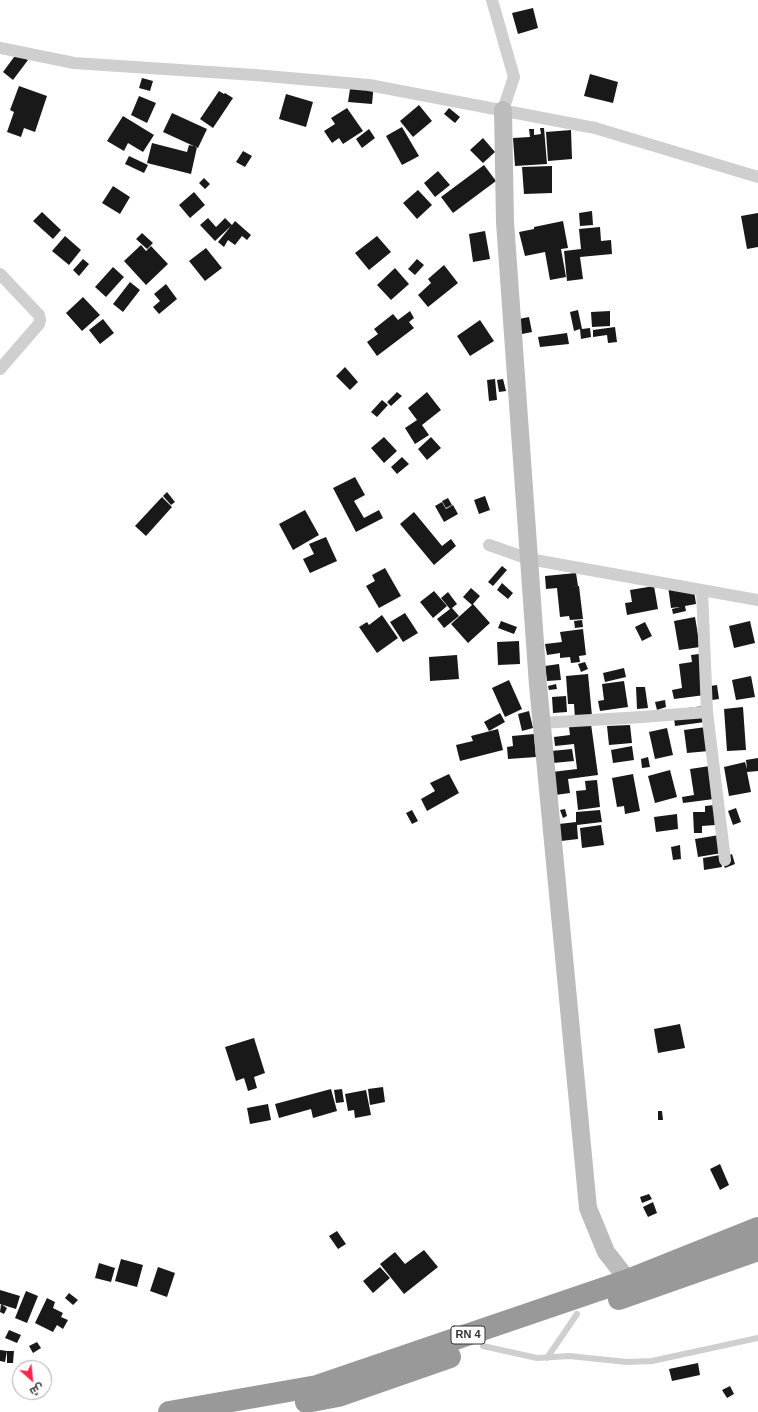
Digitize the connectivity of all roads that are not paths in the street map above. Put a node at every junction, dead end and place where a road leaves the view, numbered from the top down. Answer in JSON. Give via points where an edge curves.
{"nodes":[{"id":1,"x":492,"y":0,"type":"edge"},
{"id":2,"x":0,"y":48,"type":"edge"},
{"id":3,"x":502,"y":110,"type":"junction"},
{"id":4,"x":758,"y":177,"type":"edge"},
{"id":5,"x":0,"y":274,"type":"edge"},
{"id":6,"x":0,"y":369,"type":"edge"},
{"id":7,"x":489,"y":545,"type":"dead end"},
{"id":8,"x":529,"y":559,"type":"junction"},
{"id":9,"x":702,"y":590,"type":"junction"},
{"id":10,"x":758,"y":600,"type":"edge"},
{"id":11,"x":707,"y":712,"type":"junction"},
{"id":12,"x":541,"y":724,"type":"junction"},
{"id":13,"x":725,"y":860,"type":"dead end"},
{"id":14,"x":758,"y":1228,"type":"edge"},
{"id":15,"x":758,"y":1250,"type":"edge"},
{"id":16,"x":628,"y":1280,"type":"junction"},
{"id":17,"x":577,"y":1314,"type":"junction"},
{"id":18,"x":758,"y":1338,"type":"edge"},
{"id":19,"x":483,"y":1346,"type":"junction"},
{"id":20,"x":547,"y":1358,"type":"junction"},
{"id":21,"x":169,"y":1412,"type":"edge"},
{"id":22,"x":249,"y":1412,"type":"edge"}],
"edges":[{"from":1,"to":3,"type":"street","via":[[514,77]]},
{"from":2,"to":3,"type":"street","via":[[74,64],[369,85]]},
{"from":3,"to":4,"type":"street","via":[[595,128]]},
{"from":3,"to":8,"type":"street","via":[[505,222]]},
{"from":5,"to":6,"type":"street","via":[[32,306],[40,320]]},
{"from":7,"to":8,"type":"street"},
{"from":8,"to":9,"type":"street"},
{"from":8,"to":12,"type":"street"},
{"from":9,"to":10,"type":"street"},
{"from":9,"to":11,"type":"street"},
{"from":11,"to":12,"type":"street"},
{"from":11,"to":13,"type":"street"},
{"from":12,"to":16,"type":"street","via":[[588,1208],[606,1252]]},
{"from":14,"to":16,"type":"highway","number":"RN 4"},
{"from":15,"to":17,"type":"highway","number":"RN 4"},
{"from":16,"to":21,"type":"highway","number":"RN 4","via":[[317,1386]]},
{"from":17,"to":19,"type":"highway","number":"RN 4"},
{"from":17,"to":20,"type":"lane"},
{"from":18,"to":20,"type":"lane","via":[[652,1361],[573,1356]]},
{"from":19,"to":20,"type":"lane","via":[[528,1357]]},
{"from":19,"to":22,"type":"highway","number":"RN 4","via":[[338,1396]]}]}
